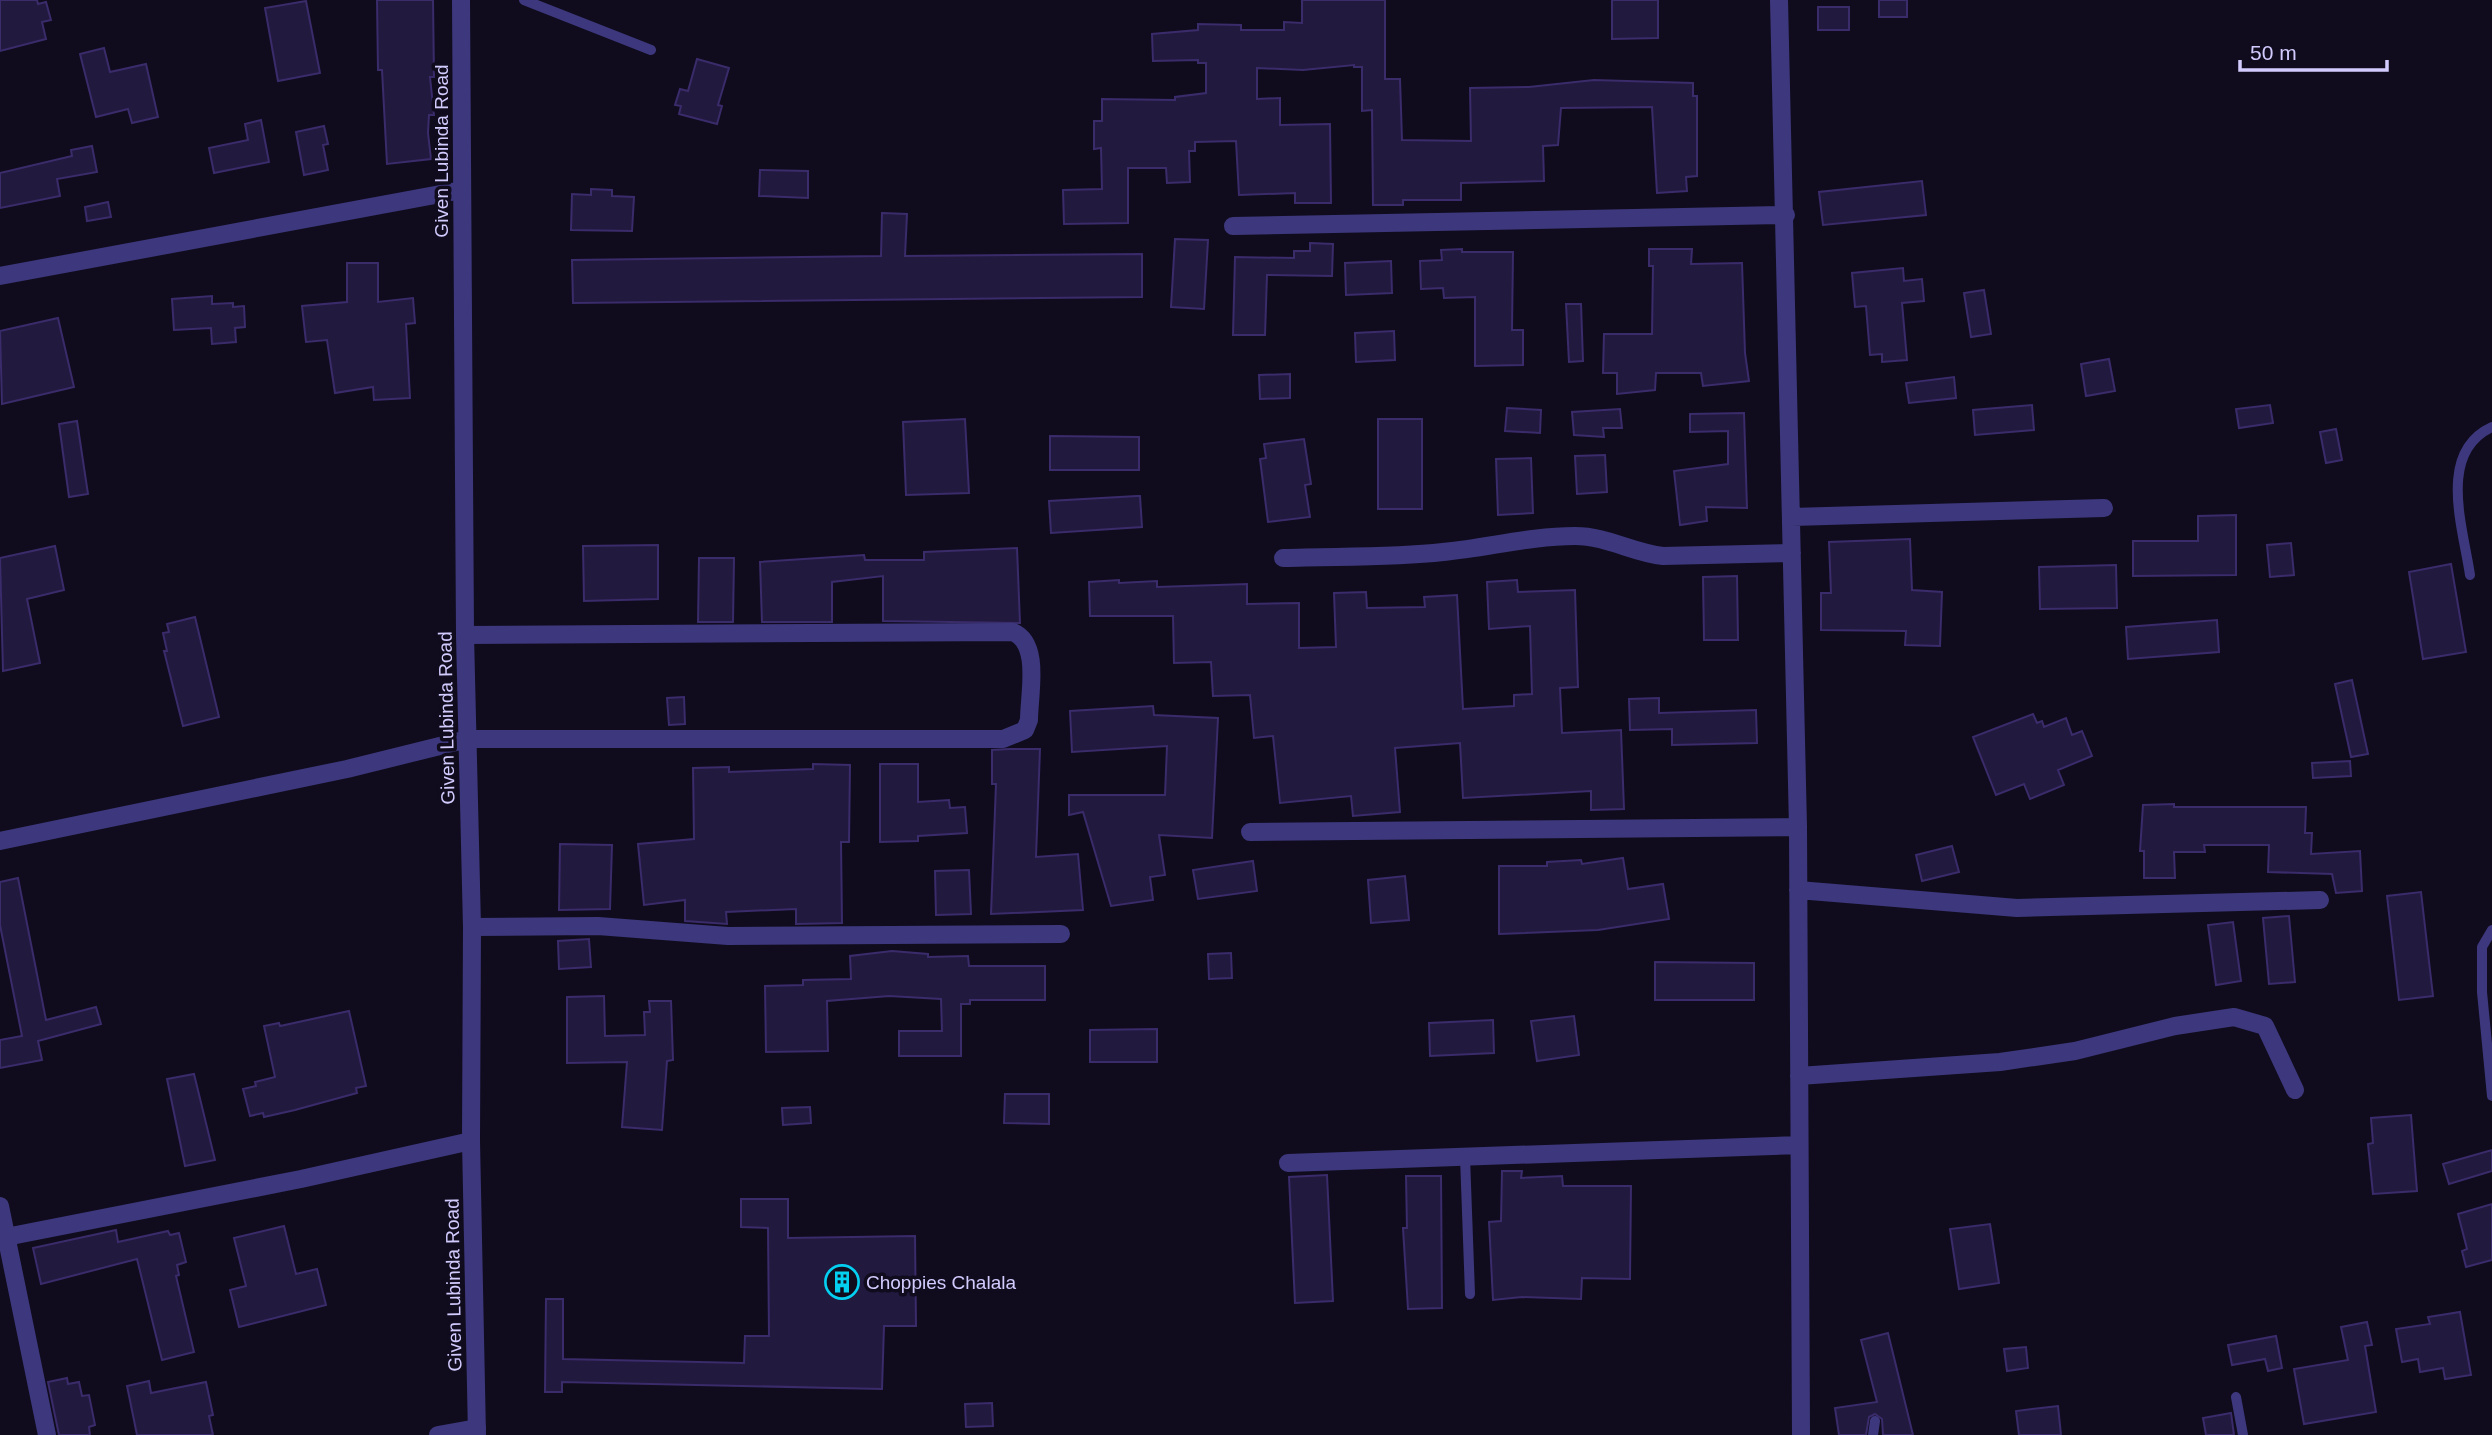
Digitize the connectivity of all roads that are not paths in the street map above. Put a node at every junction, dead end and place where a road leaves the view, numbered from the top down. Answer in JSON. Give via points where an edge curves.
{"nodes":[{"id":1,"x":461,"y":0,"type":"edge"},
{"id":2,"x":524,"y":0,"type":"edge"},
{"id":3,"x":1779,"y":0,"type":"edge"},
{"id":4,"x":651,"y":50,"type":"dead end"},
{"id":5,"x":462,"y":190,"type":"junction"},
{"id":6,"x":1786,"y":215,"type":"junction"},
{"id":7,"x":1233,"y":226,"type":"dead end"},
{"id":8,"x":0,"y":275,"type":"edge"},
{"id":9,"x":2492,"y":427,"type":"edge"},
{"id":10,"x":2104,"y":508,"type":"dead end"},
{"id":11,"x":1792,"y":517,"type":"junction"},
{"id":12,"x":1793,"y":553,"type":"junction"},
{"id":13,"x":1283,"y":558,"type":"dead end"},
{"id":14,"x":2470,"y":575,"type":"dead end"},
{"id":15,"x":465,"y":635,"type":"junction"},
{"id":16,"x":468,"y":739,"type":"junction"},
{"id":17,"x":1798,"y":827,"type":"junction"},
{"id":18,"x":1250,"y":832,"type":"dead end"},
{"id":19,"x":0,"y":841,"type":"edge"},
{"id":20,"x":1798,"y":890,"type":"junction"},
{"id":21,"x":2320,"y":900,"type":"dead end"},
{"id":22,"x":472,"y":927,"type":"junction"},
{"id":23,"x":2492,"y":930,"type":"edge"},
{"id":24,"x":1061,"y":934,"type":"dead end"},
{"id":25,"x":1799,"y":1076,"type":"junction"},
{"id":26,"x":2295,"y":1090,"type":"dead end"},
{"id":27,"x":2492,"y":1096,"type":"edge"},
{"id":28,"x":471,"y":1141,"type":"junction"},
{"id":29,"x":1800,"y":1145,"type":"junction"},
{"id":30,"x":1465,"y":1157,"type":"junction"},
{"id":31,"x":1288,"y":1163,"type":"dead end"},
{"id":32,"x":0,"y":1206,"type":"edge"},
{"id":33,"x":6,"y":1237,"type":"junction"},
{"id":34,"x":1470,"y":1293,"type":"dead end"},
{"id":35,"x":2236,"y":1397,"type":"dead end"},
{"id":36,"x":1875,"y":1421,"type":"dead end"},
{"id":37,"x":477,"y":1432,"type":"edge"},
{"id":38,"x":47,"y":1435,"type":"edge"},
{"id":39,"x":438,"y":1435,"type":"edge"},
{"id":40,"x":1801,"y":1435,"type":"edge"},
{"id":41,"x":1873,"y":1435,"type":"edge"},
{"id":42,"x":2243,"y":1435,"type":"edge"}],
"edges":[{"from":1,"to":5,"type":"street","name":"Given Lubinda Road"},
{"from":2,"to":4,"type":"lane"},
{"from":3,"to":6,"type":"street"},
{"from":5,"to":8,"type":"street"},
{"from":5,"to":15,"type":"street","name":"Given Lubinda Road"},
{"from":6,"to":7,"type":"street"},
{"from":6,"to":11,"type":"street"},
{"from":9,"to":14,"type":"lane","via":[[2463,452],[2457,478]]},
{"from":10,"to":11,"type":"street"},
{"from":11,"to":12,"type":"street"},
{"from":12,"to":13,"type":"street","via":[[1648,555],[1609,541],[1575,536],[1441,552]]},
{"from":12,"to":17,"type":"street"},
{"from":15,"to":16,"type":"street","name":"Given Lubinda Road"},
{"from":15,"to":16,"type":"street","via":[[1013,632],[1024,637],[1030,649],[1029,720],[1025,730],[1003,739]]},
{"from":16,"to":19,"type":"street","via":[[347,769]]},
{"from":16,"to":22,"type":"street","name":"Given Lubinda Road"},
{"from":17,"to":18,"type":"street"},
{"from":17,"to":20,"type":"street"},
{"from":20,"to":21,"type":"street","via":[[2017,908]]},
{"from":20,"to":25,"type":"street"},
{"from":22,"to":24,"type":"street","via":[[598,926],[728,936]]},
{"from":22,"to":28,"type":"street","name":"Given Lubinda Road"},
{"from":23,"to":27,"type":"lane","via":[[2482,947],[2482,992]]},
{"from":25,"to":26,"type":"street","via":[[2000,1062],[2234,1017],[2265,1026]]},
{"from":25,"to":29,"type":"street"},
{"from":28,"to":33,"type":"street","via":[[301,1180]]},
{"from":28,"to":37,"type":"street","name":"Given Lubinda Road"},
{"from":29,"to":30,"type":"street"},
{"from":29,"to":40,"type":"street"},
{"from":30,"to":31,"type":"street"},
{"from":30,"to":34,"type":"lane"},
{"from":32,"to":33,"type":"street"},
{"from":33,"to":38,"type":"street"},
{"from":35,"to":42,"type":"lane"},
{"from":36,"to":41,"type":"lane"},
{"from":37,"to":39,"type":"street"}]}
